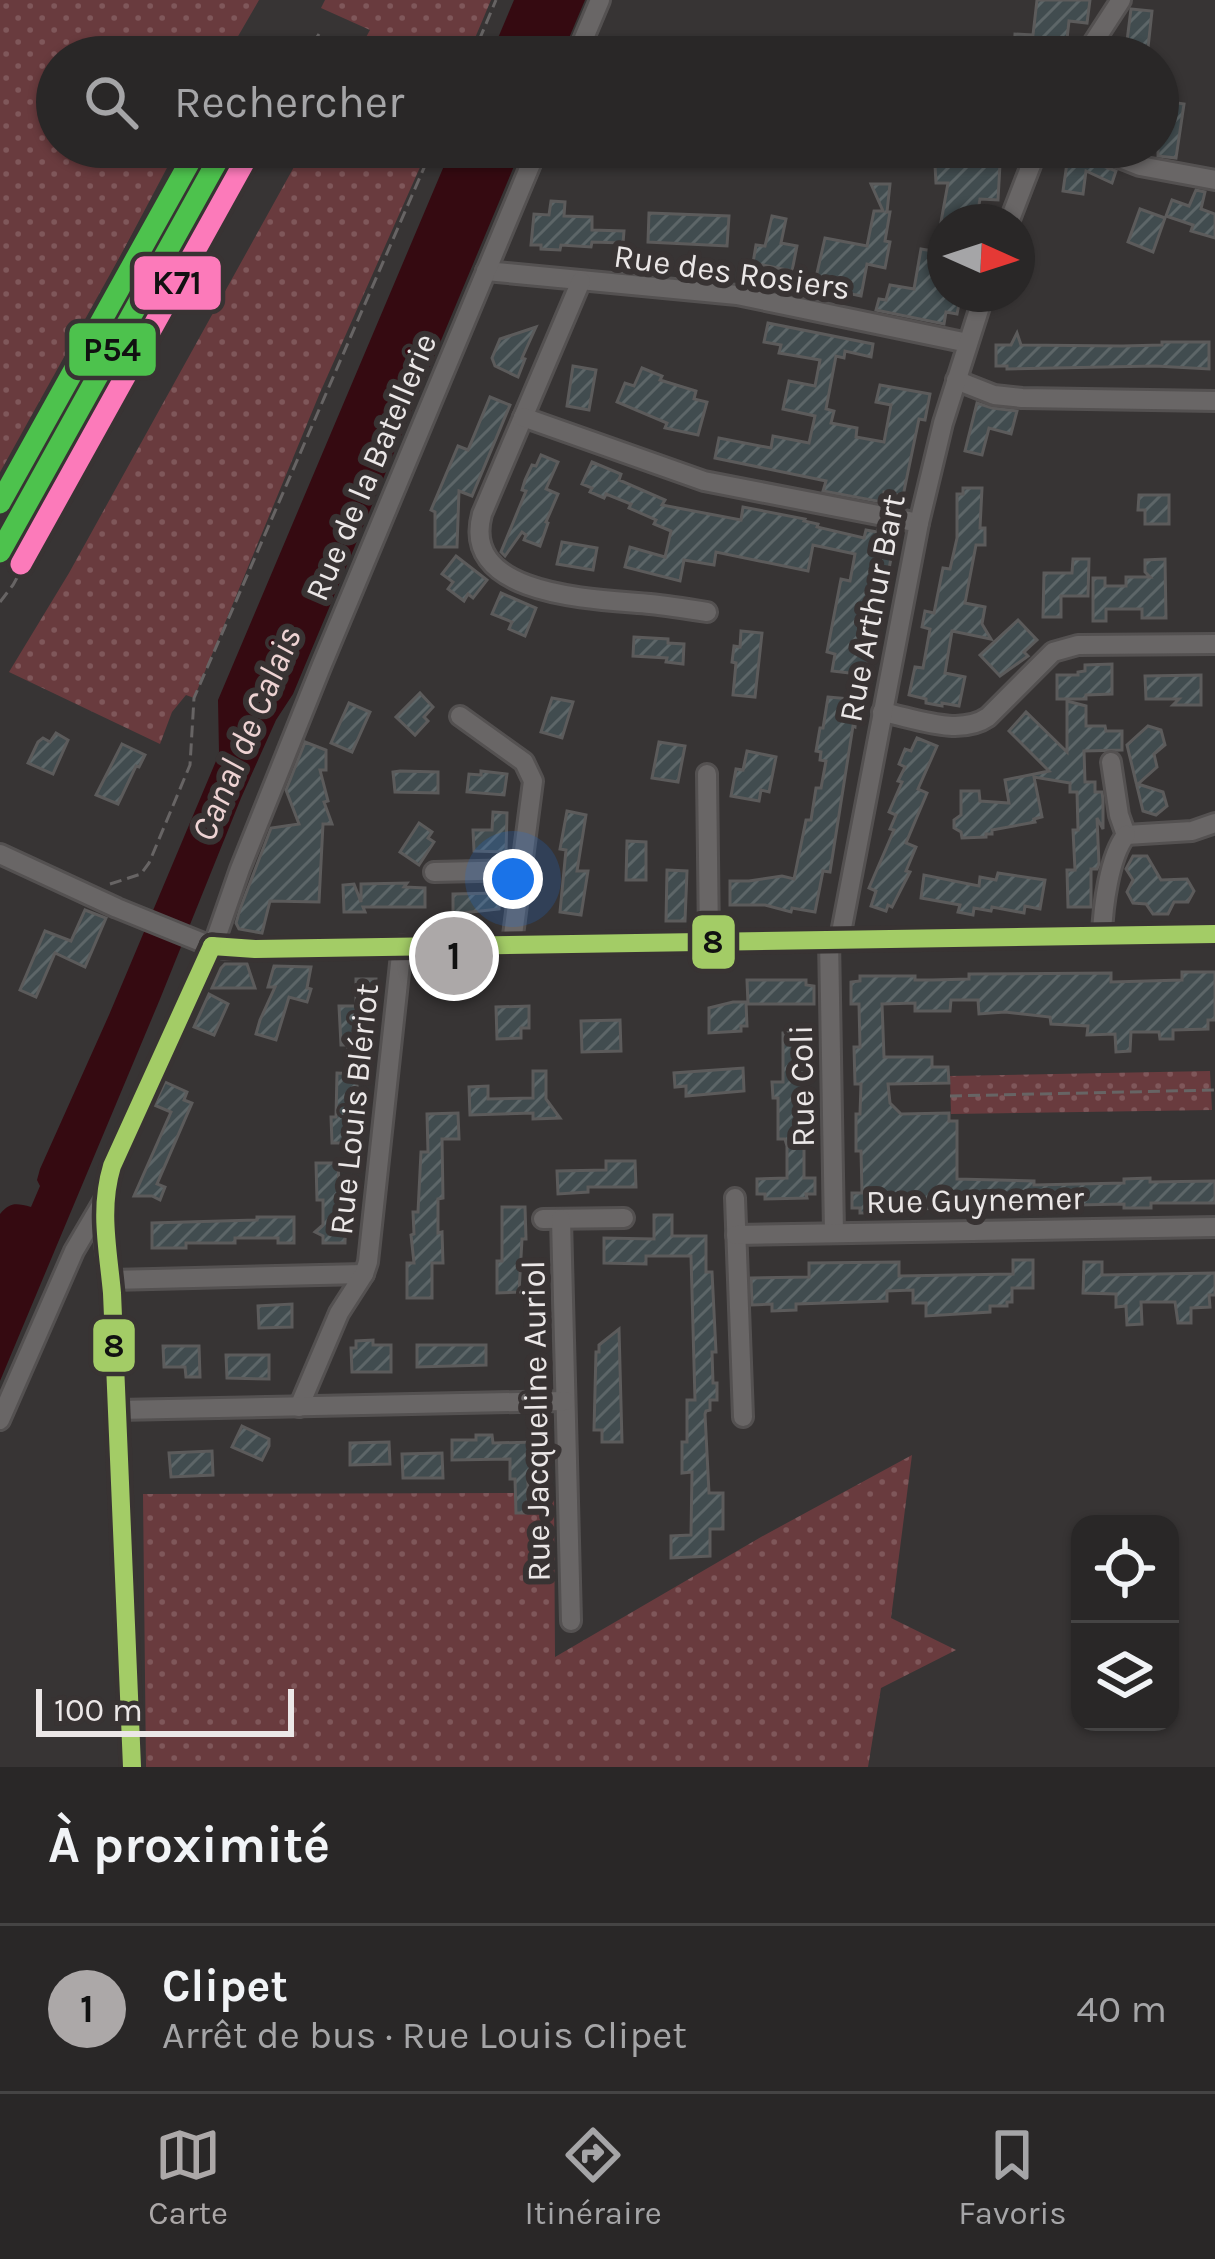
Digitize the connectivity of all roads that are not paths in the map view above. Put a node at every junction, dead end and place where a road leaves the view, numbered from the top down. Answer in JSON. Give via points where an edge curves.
{"nodes":[{"id":1,"x":600,"y":0,"type":"edge"},
{"id":2,"x":1120,"y":0,"type":"edge"},
{"id":3,"x":585,"y":36,"type":"edge"},
{"id":4,"x":1097,"y":36,"type":"edge"},
{"id":5,"x":529,"y":168,"type":"edge"},
{"id":6,"x":1031,"y":168,"type":"edge"},
{"id":7,"x":1152,"y":168,"type":"edge"},
{"id":8,"x":1215,"y":180,"type":"edge"},
{"id":9,"x":1016,"y":204,"type":"edge"},
{"id":10,"x":486,"y":272,"type":"junction"},
{"id":11,"x":580,"y":281,"type":"junction"},
{"id":12,"x":979,"y":312,"type":"edge"},
{"id":13,"x":968,"y":343,"type":"junction"},
{"id":14,"x":956,"y":380,"type":"junction"},
{"id":15,"x":1215,"y":401,"type":"edge"},
{"id":16,"x":523,"y":417,"type":"junction"},
{"id":17,"x":919,"y":523,"type":"junction"},
{"id":18,"x":706,"y":612,"type":"dead end"},
{"id":19,"x":1215,"y":644,"type":"edge"},
{"id":20,"x":882,"y":712,"type":"junction"},
{"id":21,"x":460,"y":716,"type":"dead end"},
{"id":22,"x":1111,"y":762,"type":"dead end"},
{"id":23,"x":707,"y":774,"type":"dead end"},
{"id":24,"x":1215,"y":823,"type":"edge"},
{"id":25,"x":1126,"y":835,"type":"junction"},
{"id":26,"x":0,"y":854,"type":"edge"},
{"id":27,"x":523,"y":870,"type":"junction"},
{"id":28,"x":434,"y":872,"type":"dead end"},
{"id":29,"x":1215,"y":934,"type":"edge"},
{"id":30,"x":1102,"y":935,"type":"junction"},
{"id":31,"x":834,"y":938,"type":"junction"},
{"id":32,"x":709,"y":940,"type":"junction"},
{"id":33,"x":512,"y":943,"type":"junction"},
{"id":34,"x":205,"y":944,"type":"junction"},
{"id":35,"x":402,"y":945,"type":"junction"},
{"id":36,"x":735,"y":1198,"type":"dead end"},
{"id":37,"x":104,"y":1200,"type":"junction"},
{"id":38,"x":624,"y":1218,"type":"dead end"},
{"id":39,"x":1215,"y":1228,"type":"edge"},
{"id":40,"x":834,"y":1232,"type":"junction"},
{"id":41,"x":736,"y":1235,"type":"junction"},
{"id":42,"x":364,"y":1274,"type":"junction"},
{"id":43,"x":111,"y":1280,"type":"junction"},
{"id":44,"x":566,"y":1401,"type":"junction"},
{"id":45,"x":299,"y":1407,"type":"junction"},
{"id":46,"x":117,"y":1410,"type":"junction"},
{"id":47,"x":743,"y":1417,"type":"dead end"},
{"id":48,"x":0,"y":1420,"type":"edge"},
{"id":49,"x":571,"y":1621,"type":"dead end"},
{"id":50,"x":132,"y":1767,"type":"edge"}],
"edges":[{"from":1,"to":3,"type":"street"},
{"from":2,"to":4,"type":"street"},
{"from":5,"to":10,"type":"street","name":"Rue de la Batellerie"},
{"from":6,"to":9,"type":"street"},
{"from":7,"to":8,"type":"street"},
{"from":10,"to":11,"type":"street","name":"Rue des Rosiers"},
{"from":10,"to":34,"type":"street","name":"Rue de la Batellerie"},
{"from":11,"to":13,"type":"street","name":"Rue des Rosiers","via":[[737,296]]},
{"from":11,"to":16,"type":"street"},
{"from":12,"to":13,"type":"street","name":"Rue Arthur Bart"},
{"from":13,"to":14,"type":"street","name":"Rue Arthur Bart"},
{"from":14,"to":15,"type":"street","via":[[1007,397]]},
{"from":14,"to":17,"type":"street","name":"Rue Arthur Bart"},
{"from":16,"to":17,"type":"street","via":[[704,481]]},
{"from":16,"to":18,"type":"street","via":[[480,522],[492,562],[557,595]]},
{"from":17,"to":20,"type":"street","name":"Rue Arthur Bart"},
{"from":19,"to":20,"type":"street","via":[[1060,648],[974,725]]},
{"from":20,"to":31,"type":"street","name":"Rue Arthur Bart"},
{"from":21,"to":27,"type":"street","via":[[531,774]]},
{"from":22,"to":25,"type":"street"},
{"from":23,"to":32,"type":"street"},
{"from":24,"to":25,"type":"street"},
{"from":25,"to":30,"type":"street"},
{"from":26,"to":34,"type":"street"},
{"from":27,"to":28,"type":"street"},
{"from":27,"to":33,"type":"street"},
{"from":29,"to":30,"type":"street"},
{"from":30,"to":31,"type":"street"},
{"from":31,"to":32,"type":"street"},
{"from":31,"to":40,"type":"street","name":"Rue Coli"},
{"from":32,"to":33,"type":"street"},
{"from":33,"to":35,"type":"street"},
{"from":34,"to":35,"type":"street"},
{"from":34,"to":37,"type":"street","name":"Rue de la Batellerie"},
{"from":35,"to":42,"type":"street","name":"Rue Louis Blériot"},
{"from":36,"to":41,"type":"street"},
{"from":37,"to":43,"type":"street"},
{"from":37,"to":48,"type":"street"},
{"from":38,"to":44,"type":"street","name":"Rue Jacqueline Auriol","via":[[552,1219]]},
{"from":39,"to":40,"type":"street","name":"Rue Guynemer"},
{"from":40,"to":41,"type":"street","name":"Rue Guynemer"},
{"from":41,"to":47,"type":"street"},
{"from":42,"to":43,"type":"street"},
{"from":42,"to":45,"type":"street","name":"Rue Louis Blériot"},
{"from":43,"to":46,"type":"street"},
{"from":44,"to":45,"type":"street"},
{"from":44,"to":49,"type":"street","name":"Rue Jacqueline Auriol"},
{"from":45,"to":46,"type":"street"},
{"from":46,"to":50,"type":"street"}]}
